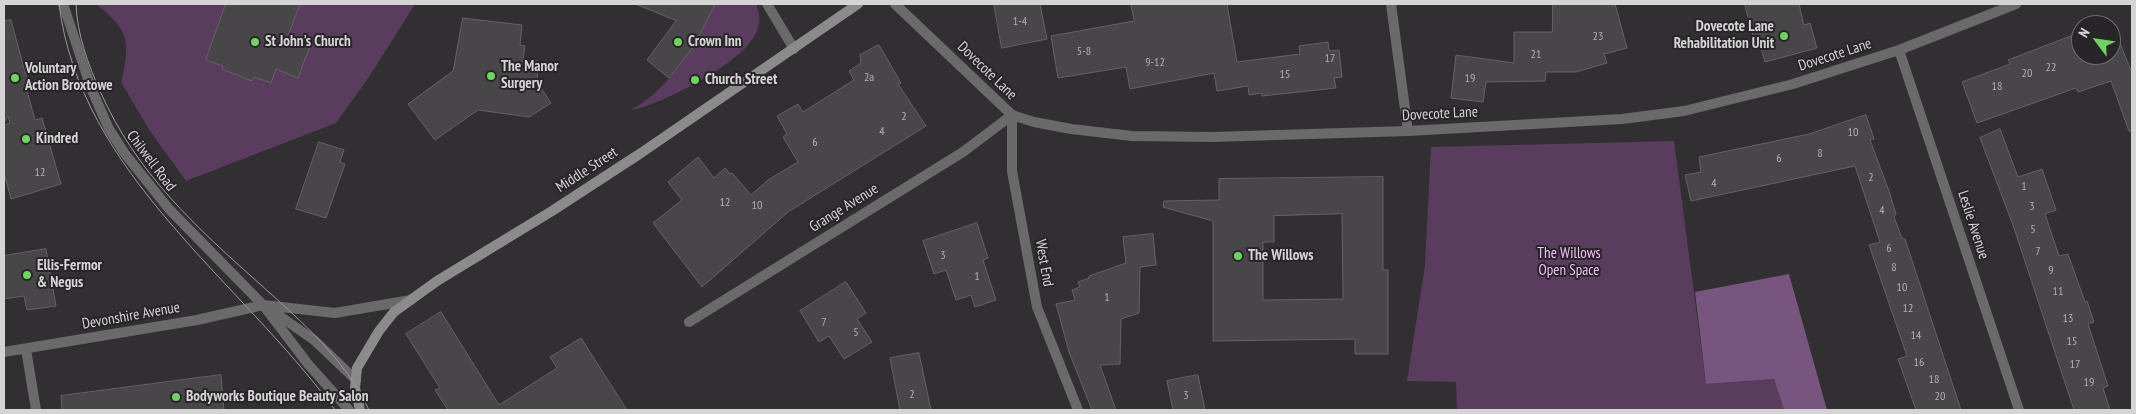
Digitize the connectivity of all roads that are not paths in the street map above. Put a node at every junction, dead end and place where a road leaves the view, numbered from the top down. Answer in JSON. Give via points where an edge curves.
{"nodes":[{"id":1,"x":767,"y":4,"type":"edge"},
{"id":2,"x":858,"y":4,"type":"edge"},
{"id":3,"x":895,"y":4,"type":"edge"},
{"id":4,"x":1391,"y":4,"type":"edge"},
{"id":5,"x":2016,"y":4,"type":"edge"},
{"id":6,"x":64,"y":6,"type":"edge"},
{"id":7,"x":794,"y":49,"type":"junction"},
{"id":8,"x":1899,"y":50,"type":"junction"},
{"id":9,"x":1012,"y":115,"type":"junction"},
{"id":10,"x":1408,"y":131,"type":"junction"},
{"id":11,"x":411,"y":300,"type":"junction"},
{"id":12,"x":263,"y":305,"type":"junction"},
{"id":13,"x":689,"y":322,"type":"dead end"},
{"id":14,"x":26,"y":348,"type":"junction"},
{"id":15,"x":4,"y":352,"type":"edge"},
{"id":16,"x":356,"y":380,"type":"junction"},
{"id":17,"x":36,"y":410,"type":"edge"},
{"id":18,"x":349,"y":410,"type":"edge"},
{"id":19,"x":360,"y":410,"type":"edge"},
{"id":20,"x":1078,"y":410,"type":"edge"},
{"id":21,"x":2019,"y":410,"type":"edge"}],
"edges":[{"from":1,"to":7,"type":"street"},
{"from":2,"to":7,"type":"main road","name":"Middle Street"},
{"from":3,"to":9,"type":"street","name":"Dovecote Lane"},
{"from":4,"to":10,"type":"street"},
{"from":5,"to":8,"type":"street","name":"Dovecote Lane"},
{"from":6,"to":12,"type":"street","name":"Chilwell Road","via":[[90,88],[125,154],[169,209]]},
{"from":7,"to":11,"type":"main road","name":"Middle Street","via":[[641,153]]},
{"from":8,"to":10,"type":"street","name":"Dovecote Lane","via":[[1793,84],[1684,111],[1622,119]]},
{"from":8,"to":21,"type":"street","name":"Leslie Avenue"},
{"from":9,"to":10,"type":"street","name":"Dovecote Lane","via":[[1070,129],[1132,136]]},
{"from":9,"to":13,"type":"street","name":"Grange Avenue","via":[[963,152]]},
{"from":9,"to":20,"type":"street","name":"West End","via":[[1012,171],[1037,307]]},
{"from":11,"to":12,"type":"street","via":[[336,313]]},
{"from":11,"to":16,"type":"main road","name":"Middle Street","via":[[394,312],[379,331],[357,368]]},
{"from":12,"to":14,"type":"street","name":"Devonshire Avenue","via":[[197,320]]},
{"from":12,"to":16,"type":"street","name":"Chilwell Road","via":[[314,340]]},
{"from":12,"to":18,"type":"street","name":"Chilwell Road","via":[[308,364]]},
{"from":14,"to":15,"type":"street","name":"Devonshire Avenue"},
{"from":14,"to":17,"type":"street"},
{"from":16,"to":19,"type":"main road"}]}
